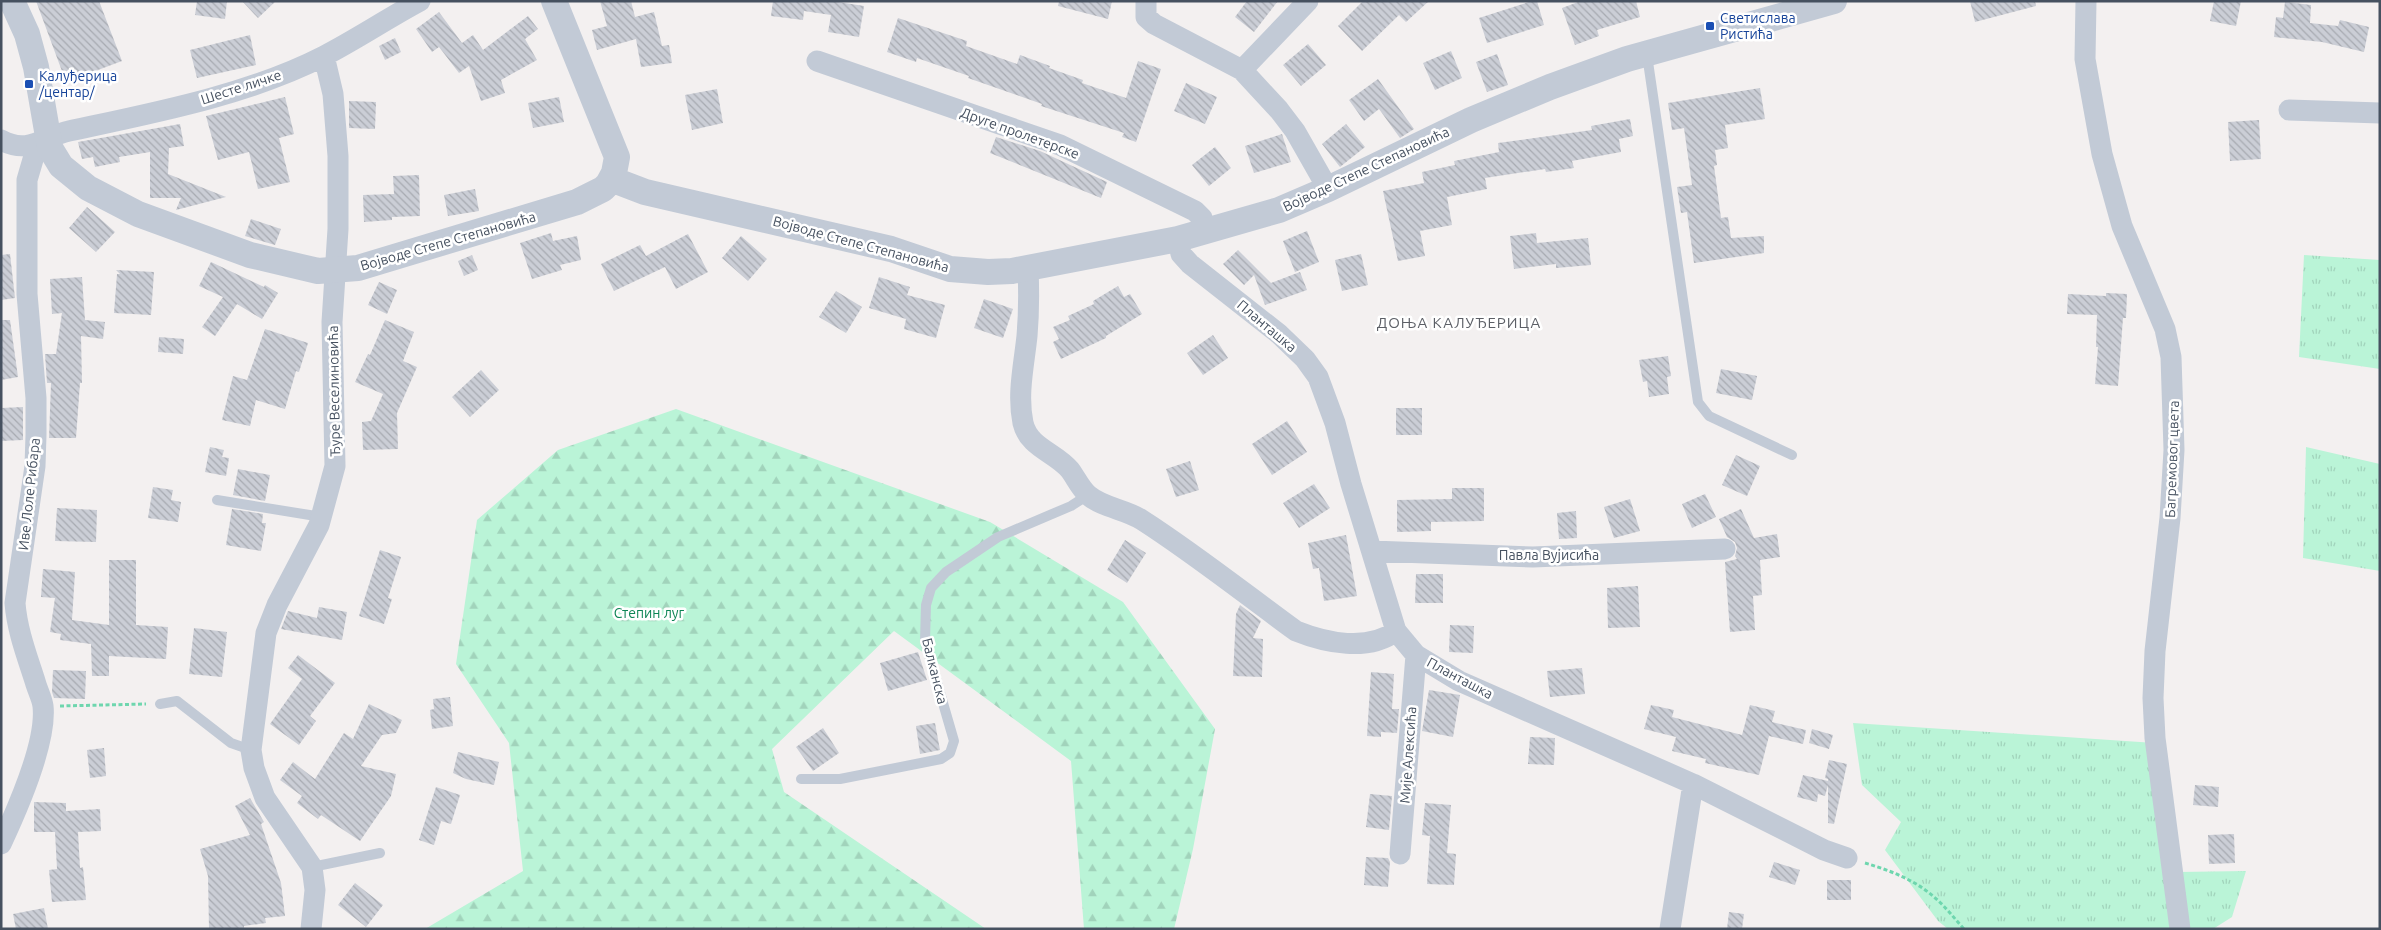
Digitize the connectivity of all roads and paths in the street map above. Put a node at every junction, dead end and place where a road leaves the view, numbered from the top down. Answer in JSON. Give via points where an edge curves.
{"nodes":[{"id":1,"x":12,"y":1,"type":"edge"},
{"id":2,"x":420,"y":1,"type":"edge"},
{"id":3,"x":554,"y":1,"type":"edge"},
{"id":4,"x":1146,"y":1,"type":"edge"},
{"id":5,"x":1308,"y":1,"type":"edge"},
{"id":6,"x":2086,"y":1,"type":"edge"},
{"id":7,"x":1825,"y":3,"type":"edge"},
{"id":8,"x":1647,"y":54,"type":"junction"},
{"id":9,"x":324,"y":56,"type":"junction"},
{"id":10,"x":817,"y":62,"type":"dead end"},
{"id":11,"x":1242,"y":70,"type":"junction"},
{"id":12,"x":2290,"y":110,"type":"dead end"},
{"id":13,"x":2380,"y":113,"type":"edge"},
{"id":14,"x":47,"y":137,"type":"junction"},
{"id":15,"x":1,"y":140,"type":"edge"},
{"id":16,"x":611,"y":179,"type":"junction"},
{"id":17,"x":1328,"y":190,"type":"junction"},
{"id":18,"x":1206,"y":230,"type":"junction"},
{"id":19,"x":1178,"y":239,"type":"junction"},
{"id":20,"x":1028,"y":268,"type":"junction"},
{"id":21,"x":335,"y":270,"type":"junction"},
{"id":22,"x":1792,"y":455,"type":"dead end"},
{"id":23,"x":1088,"y":495,"type":"junction"},
{"id":24,"x":218,"y":500,"type":"dead end"},
{"id":25,"x":322,"y":517,"type":"junction"},
{"id":26,"x":1725,"y":549,"type":"dead end"},
{"id":27,"x":1372,"y":551,"type":"junction"},
{"id":28,"x":1396,"y":631,"type":"junction"},
{"id":29,"x":1416,"y":655,"type":"junction"},
{"id":30,"x":160,"y":704,"type":"joint"},
{"id":31,"x":43,"y":706,"type":"junction"},
{"id":32,"x":251,"y":750,"type":"junction"},
{"id":33,"x":801,"y":779,"type":"dead end"},
{"id":34,"x":1693,"y":784,"type":"junction"},
{"id":35,"x":1,"y":844,"type":"edge"},
{"id":36,"x":380,"y":853,"type":"dead end"},
{"id":37,"x":1400,"y":854,"type":"dead end"},
{"id":38,"x":1847,"y":858,"type":"joint"},
{"id":39,"x":312,"y":867,"type":"junction"},
{"id":40,"x":311,"y":929,"type":"edge"},
{"id":41,"x":1670,"y":929,"type":"edge"},
{"id":42,"x":1964,"y":929,"type":"edge"},
{"id":43,"x":2180,"y":929,"type":"edge"}],
"edges":[{"from":1,"to":14,"type":"street","name":"Војводе Степе Степановића","via":[[27,34],[34,60],[44,104]]},
{"from":2,"to":9,"type":"street","name":"Шесте личке"},
{"from":3,"to":16,"type":"street","via":[[617,156]]},
{"from":4,"to":11,"type":"street","via":[[1146,17],[1154,24]]},
{"from":5,"to":11,"type":"street"},
{"from":6,"to":43,"type":"street","name":"Багремовог цвета","via":[[2085,59],[2102,154],[2122,226],[2165,329],[2171,357],[2174,450],[2152,698]]},
{"from":7,"to":8,"type":"street","name":"Војводе Степе Степановића"},
{"from":8,"to":17,"type":"street","name":"Војводе Степе Степановића","via":[[1550,86]]},
{"from":8,"to":22,"type":"lane","via":[[1698,402],[1709,416]]},
{"from":9,"to":14,"type":"street","name":"Шесте личке","via":[[234,91]]},
{"from":9,"to":21,"type":"street","name":"Ђуре Веселиновића","via":[[333,94],[338,156]]},
{"from":10,"to":18,"type":"street","name":"Друге пролетерске","via":[[1060,145],[1195,211],[1202,218]]},
{"from":11,"to":17,"type":"street","via":[[1295,131]]},
{"from":12,"to":13,"type":"street"},
{"from":14,"to":15,"type":"street","name":"Шесте личке","via":[[21,147]]},
{"from":14,"to":21,"type":"street","name":"Војводе Степе Степановића","via":[[55,158],[77,181],[138,214],[250,256],[296,267]]},
{"from":14,"to":31,"type":"street","name":"Иве Лоле Рибара","via":[[34,156],[27,180],[27,294],[36,398],[36,442],[15,604],[18,626]]},
{"from":16,"to":20,"type":"street","name":"Војводе Степе Степановића","via":[[645,192],[891,249],[950,269],[988,272]]},
{"from":16,"to":21,"type":"street","name":"Војводе Степе Степановића","via":[[603,189],[577,202],[358,268]]},
{"from":17,"to":18,"type":"street","name":"Војводе Степе Степановића","via":[[1279,210]]},
{"from":18,"to":19,"type":"street","name":"Војводе Степе Степановића"},
{"from":19,"to":20,"type":"street","name":"Војводе Степе Степановића"},
{"from":19,"to":27,"type":"street","name":"Планташка","via":[[1181,254],[1190,264],[1278,334],[1305,358],[1318,377],[1335,423]]},
{"from":20,"to":23,"type":"street","via":[[1028,326],[1020,386],[1023,422],[1027,435],[1070,470]]},
{"from":21,"to":25,"type":"street","name":"Ђуре Веселиновића","via":[[332,371],[335,466]]},
{"from":23,"to":28,"type":"street","via":[[1102,505],[1127,512],[1153,527],[1296,631],[1340,643],[1373,643]]},
{"from":23,"to":33,"type":"lane","name":"Балканска","via":[[1071,506],[998,537],[946,572],[931,588],[926,605],[925,641],[954,741],[950,753],[941,759],[840,779]]},
{"from":24,"to":25,"type":"lane"},
{"from":25,"to":32,"type":"street","name":"Ђуре Веселиновића","via":[[276,605],[266,633]]},
{"from":26,"to":27,"type":"street","name":"Павла Вујисића","via":[[1533,557]]},
{"from":27,"to":28,"type":"street","name":"Планташка"},
{"from":28,"to":29,"type":"street","name":"Планташка"},
{"from":29,"to":34,"type":"street","name":"Планташка","via":[[1459,681]]},
{"from":29,"to":37,"type":"street","name":"Мије Алексића"},
{"from":30,"to":31,"type":"path"},
{"from":30,"to":32,"type":"lane","via":[[177,701],[231,744]]},
{"from":31,"to":35,"type":"street","name":"Иве Лоле Рибара","via":[[38,746],[14,817]]},
{"from":32,"to":39,"type":"street","name":"Ђуре Веселиновића","via":[[254,768],[266,798]]},
{"from":34,"to":38,"type":"street","name":"Планташка","via":[[1824,850]]},
{"from":34,"to":41,"type":"street"},
{"from":36,"to":39,"type":"lane"},
{"from":38,"to":42,"type":"path","via":[[1919,885],[1936,898]]},
{"from":39,"to":40,"type":"street","name":"Ђуре Веселиновића","via":[[315,890]]}]}
